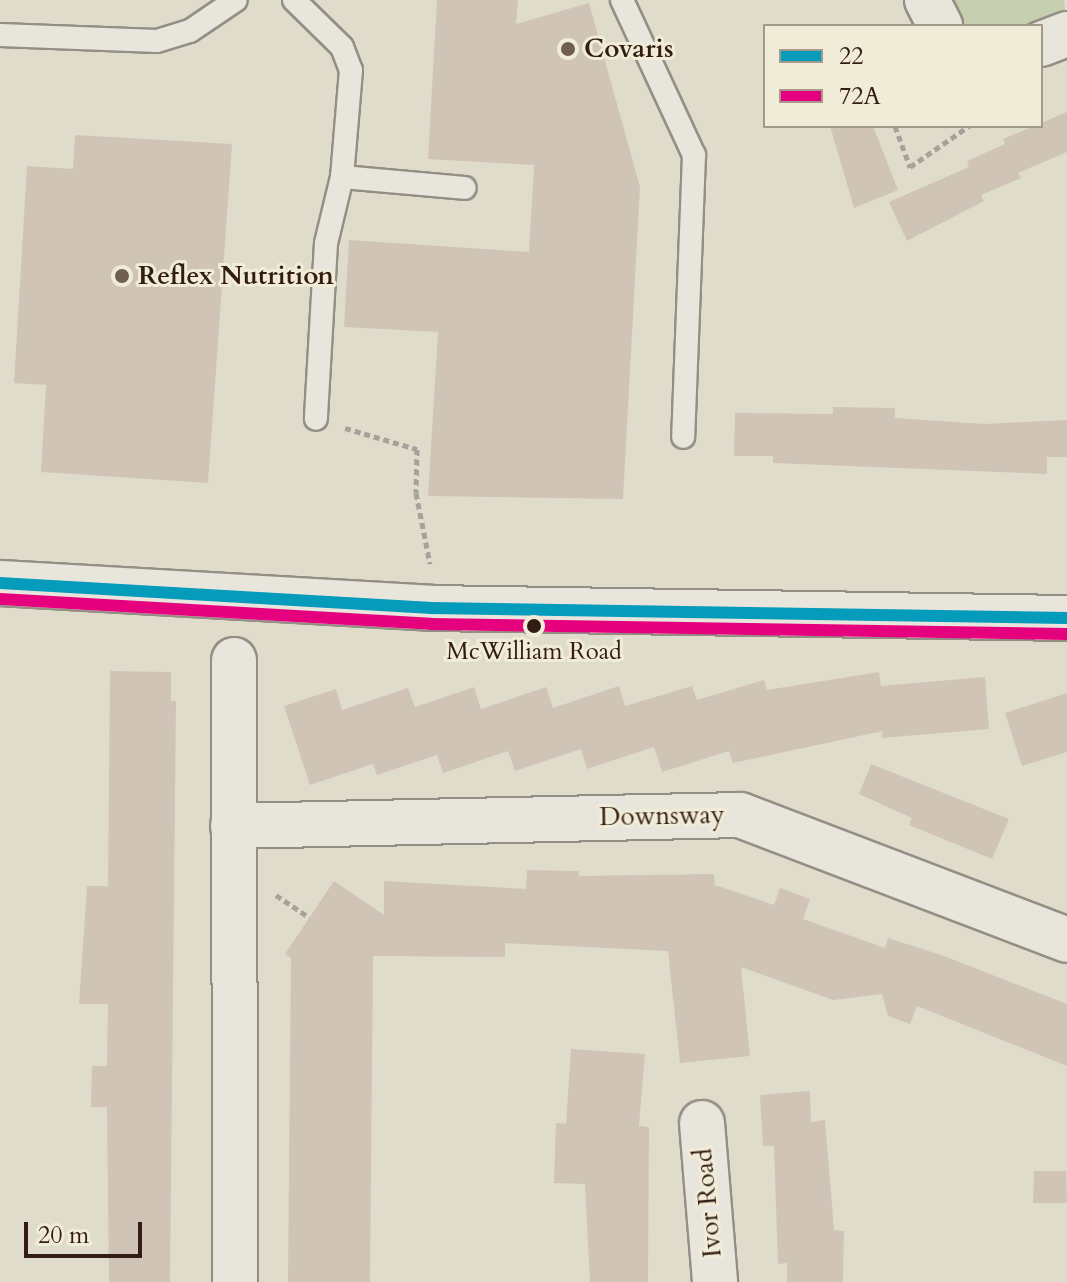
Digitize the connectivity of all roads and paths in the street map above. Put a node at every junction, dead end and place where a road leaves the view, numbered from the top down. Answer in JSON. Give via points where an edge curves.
{"nodes":[{"id":1,"x":236,"y":0,"type":"edge"},
{"id":2,"x":294,"y":0,"type":"edge"},
{"id":3,"x":622,"y":0,"type":"edge"},
{"id":4,"x":927,"y":0,"type":"edge"},
{"id":5,"x":939,"y":24,"type":"edge"},
{"id":6,"x":1067,"y":34,"type":"edge"},
{"id":7,"x":0,"y":35,"type":"edge"},
{"id":8,"x":1043,"y":43,"type":"edge"},
{"id":9,"x":896,"y":128,"type":"edge"},
{"id":10,"x":966,"y":128,"type":"edge"},
{"id":11,"x":342,"y":177,"type":"junction"},
{"id":12,"x":465,"y":188,"type":"dead end"},
{"id":13,"x":316,"y":419,"type":"joint"},
{"id":14,"x":683,"y":437,"type":"dead end"},
{"id":15,"x":430,"y":564,"type":"dead end"},
{"id":16,"x":0,"y":583,"type":"edge"},
{"id":17,"x":1067,"y":618,"type":"edge"},
{"id":18,"x":234,"y":660,"type":"dead end"},
{"id":19,"x":233,"y":826,"type":"junction"},
{"id":20,"x":262,"y":885,"type":"dead end"},
{"id":21,"x":309,"y":917,"type":"dead end"},
{"id":22,"x":1067,"y":940,"type":"edge"},
{"id":23,"x":702,"y":1123,"type":"dead end"},
{"id":24,"x":235,"y":1282,"type":"edge"},
{"id":25,"x":715,"y":1282,"type":"edge"}],
"edges":[{"from":1,"to":7,"type":"lane","via":[[190,31],[157,41]]},
{"from":2,"to":11,"type":"lane","via":[[335,40],[349,63]]},
{"from":3,"to":14,"type":"lane","via":[[694,155]]},
{"from":4,"to":5,"type":"street"},
{"from":6,"to":8,"type":"street"},
{"from":9,"to":10,"type":"path","via":[[910,167]]},
{"from":11,"to":12,"type":"lane"},
{"from":11,"to":13,"type":"lane","via":[[326,243]]},
{"from":13,"to":15,"type":"path","via":[[417,449],[416,493]]},
{"from":16,"to":17,"type":"street","via":[[430,608]]},
{"from":18,"to":19,"type":"street"},
{"from":19,"to":22,"type":"street","name":"Downsway","via":[[731,813]]},
{"from":19,"to":24,"type":"street"},
{"from":20,"to":21,"type":"path"},
{"from":23,"to":25,"type":"street","name":"Ivor Road"}]}
